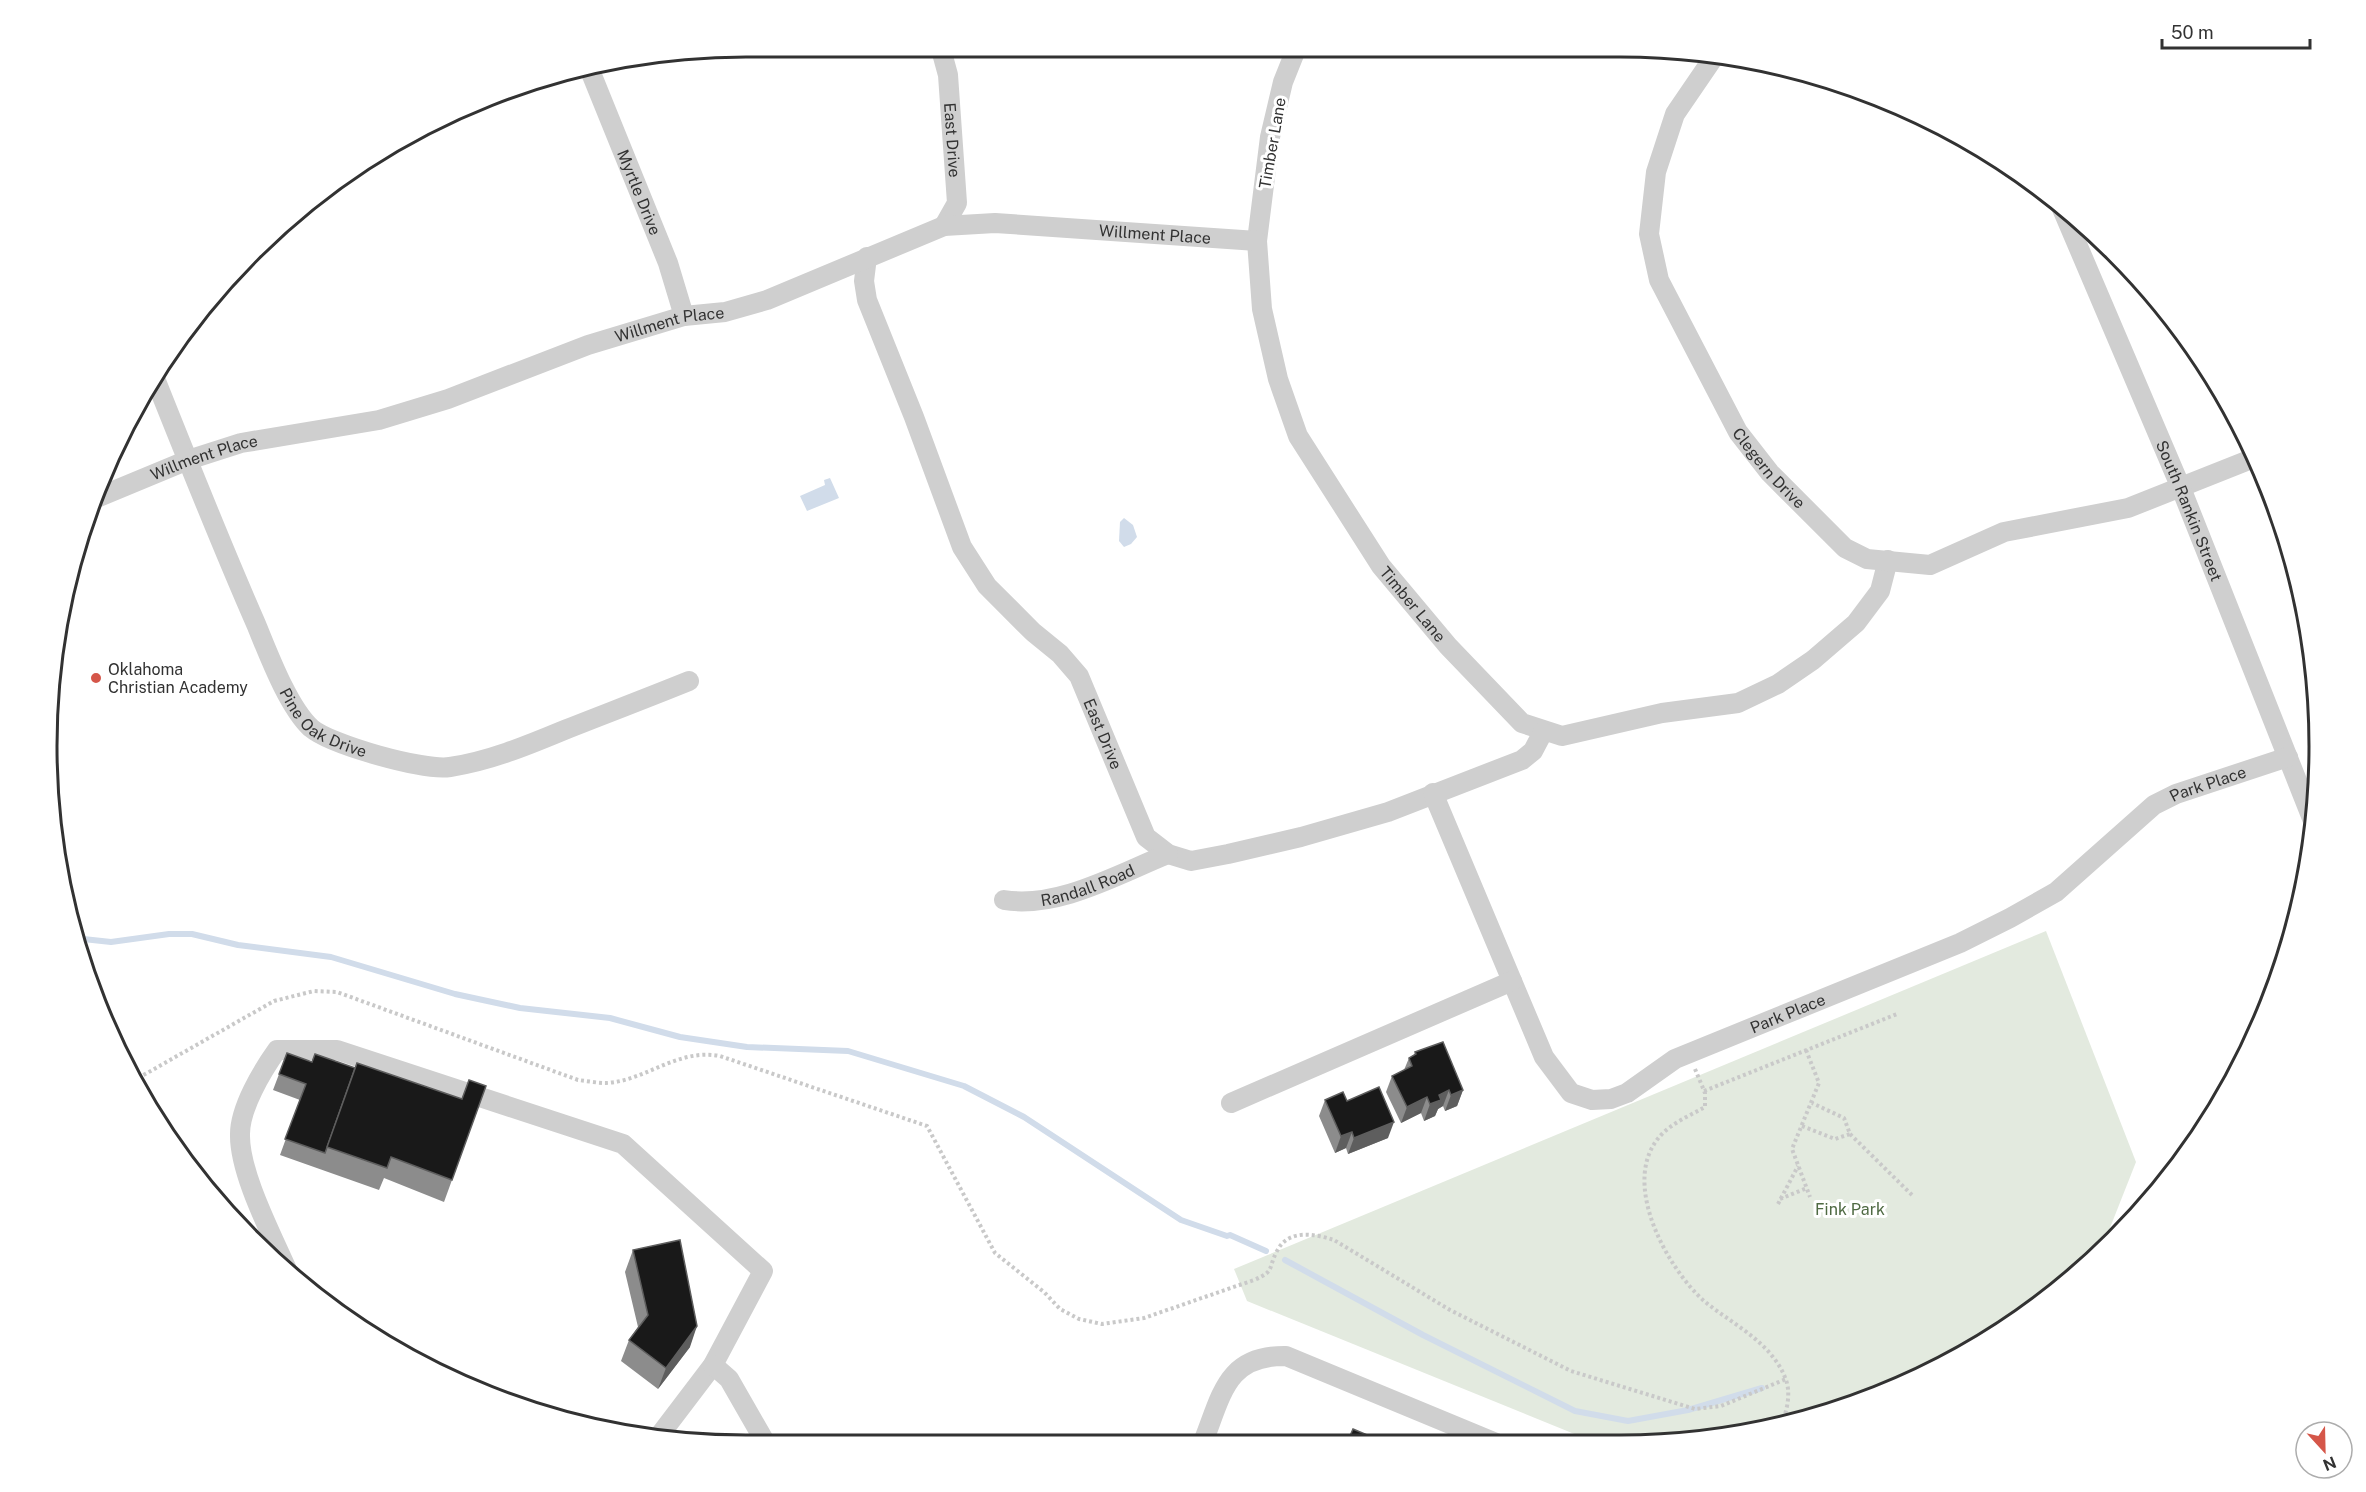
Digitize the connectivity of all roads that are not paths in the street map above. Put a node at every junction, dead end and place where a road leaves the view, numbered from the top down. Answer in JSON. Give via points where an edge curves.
{"nodes":[{"id":1,"x":943,"y":57,"type":"edge"},
{"id":2,"x":1293,"y":57,"type":"edge"},
{"id":3,"x":1710,"y":63,"type":"edge"},
{"id":4,"x":592,"y":75,"type":"edge"},
{"id":5,"x":2068,"y":223,"type":"edge"},
{"id":6,"x":944,"y":226,"type":"junction"},
{"id":7,"x":1257,"y":241,"type":"junction"},
{"id":8,"x":867,"y":257,"type":"junction"},
{"id":9,"x":684,"y":316,"type":"junction"},
{"id":10,"x":158,"y":386,"type":"edge"},
{"id":11,"x":188,"y":460,"type":"junction"},
{"id":12,"x":2247,"y":461,"type":"edge"},
{"id":13,"x":2181,"y":488,"type":"junction"},
{"id":14,"x":105,"y":495,"type":"edge"},
{"id":15,"x":1888,"y":560,"type":"junction"},
{"id":16,"x":689,"y":681,"type":"dead end"},
{"id":17,"x":1543,"y":732,"type":"junction"},
{"id":18,"x":2288,"y":757,"type":"junction"},
{"id":19,"x":2308,"y":792,"type":"edge"},
{"id":20,"x":1433,"y":794,"type":"junction"},
{"id":21,"x":1168,"y":854,"type":"junction"},
{"id":22,"x":1004,"y":900,"type":"dead end"},
{"id":23,"x":1512,"y":981,"type":"junction"},
{"id":24,"x":1231,"y":1103,"type":"dead end"},
{"id":25,"x":280,"y":1253,"type":"edge"},
{"id":26,"x":712,"y":1365,"type":"junction"},
{"id":27,"x":664,"y":1430,"type":"edge"},
{"id":28,"x":761,"y":1435,"type":"edge"},
{"id":29,"x":1206,"y":1435,"type":"edge"},
{"id":30,"x":1477,"y":1435,"type":"edge"}],
"edges":[{"from":1,"to":6,"type":"street","name":"East Drive","via":[[957,203]]},
{"from":2,"to":7,"type":"street","name":"Timber Lane","via":[[1270,137]]},
{"from":3,"to":15,"type":"street","name":"Clegern Drive","via":[[1675,114],[1656,172],[1649,234],[1659,280],[1738,432],[1770,473],[1845,548],[1867,559]]},
{"from":4,"to":9,"type":"street","name":"Myrtle Drive","via":[[668,263]]},
{"from":5,"to":13,"type":"street","name":"South Rankin Street"},
{"from":6,"to":7,"type":"street","name":"Willment Place","via":[[995,223]]},
{"from":6,"to":8,"type":"street","name":"Willment Place"},
{"from":7,"to":17,"type":"street","name":"Timber Lane","via":[[1262,309],[1278,379],[1298,436],[1381,566],[1497,698],[1522,723]]},
{"from":8,"to":9,"type":"street","name":"Willment Place","via":[[767,300],[724,312]]},
{"from":8,"to":21,"type":"street","name":"East Drive","via":[[867,300],[962,547],[987,586],[1078,676],[1146,837]]},
{"from":9,"to":11,"type":"street","name":"Willment Place","via":[[588,345],[448,399],[379,420],[241,443]]},
{"from":10,"to":11,"type":"street","name":"Pine Oak Drive"},
{"from":11,"to":14,"type":"street","name":"Willment Place"},
{"from":11,"to":16,"type":"street","name":"Pine Oak Drive","via":[[208,516],[288,695],[311,728],[338,742],[416,765],[447,767],[482,761]]},
{"from":12,"to":13,"type":"street","name":"Clegern Drive"},
{"from":13,"to":15,"type":"street","name":"Clegern Drive","via":[[2128,508],[2004,532],[1930,565]]},
{"from":13,"to":18,"type":"street","name":"South Rankin Street"},
{"from":15,"to":17,"type":"street","name":"Timber Lane","via":[[1880,591],[1856,623],[1778,684],[1738,703],[1662,713],[1562,736]]},
{"from":17,"to":20,"type":"street","name":"East Drive","via":[[1533,751],[1522,760]]},
{"from":18,"to":19,"type":"street","name":"South Rankin Street"},
{"from":18,"to":23,"type":"street","name":"Park Place","via":[[2154,805],[2056,892],[1970,938],[1675,1059],[1627,1093],[1611,1099],[1592,1100],[1571,1093],[1544,1057]]},
{"from":20,"to":21,"type":"street","name":"East Drive","via":[[1388,812],[1228,854],[1191,861]]},
{"from":20,"to":23,"type":"street","name":"Park Place"},
{"from":21,"to":22,"type":"street","name":"Randall Road","via":[[1056,899],[1026,903]]},
{"from":23,"to":24,"type":"street"},
{"from":25,"to":26,"type":"street","via":[[243,1162],[239,1132],[261,1072],[277,1050],[338,1050],[623,1144],[763,1271]]},
{"from":26,"to":27,"type":"street"},
{"from":26,"to":28,"type":"street","via":[[729,1379]]},
{"from":29,"to":30,"type":"street","via":[[1226,1384],[1244,1363],[1266,1356],[1286,1356]]}]}
